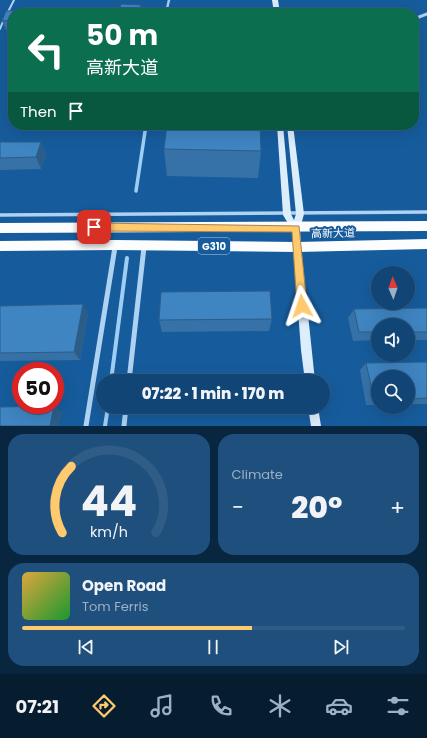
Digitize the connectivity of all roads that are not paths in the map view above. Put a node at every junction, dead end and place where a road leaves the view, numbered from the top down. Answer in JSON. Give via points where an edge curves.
{"nodes":[{"id":1,"x":8,"y":12,"type":"edge"},
{"id":2,"x":0,"y":29,"type":"edge"},
{"id":3,"x":280,"y":130,"type":"edge"},
{"id":4,"x":291,"y":130,"type":"edge"},
{"id":5,"x":427,"y":212,"type":"edge"},
{"id":6,"x":287,"y":214,"type":"junction"},
{"id":7,"x":300,"y":214,"type":"junction"},
{"id":8,"x":0,"y":215,"type":"edge"},
{"id":9,"x":427,"y":226,"type":"edge"},
{"id":10,"x":0,"y":228,"type":"edge"},
{"id":11,"x":296,"y":229,"type":"junction"},
{"id":12,"x":427,"y":244,"type":"edge"},
{"id":13,"x":115,"y":245,"type":"junction"},
{"id":14,"x":144,"y":245,"type":"junction"},
{"id":15,"x":0,"y":246,"type":"edge"},
{"id":16,"x":297,"y":247,"type":"junction"},
{"id":17,"x":130,"y":374,"type":"edge"},
{"id":18,"x":309,"y":374,"type":"edge"},
{"id":19,"x":125,"y":414,"type":"edge"},
{"id":20,"x":314,"y":414,"type":"edge"},
{"id":21,"x":86,"y":426,"type":"edge"},
{"id":22,"x":124,"y":426,"type":"edge"},
{"id":23,"x":316,"y":426,"type":"edge"}],
"edges":[{"from":1,"to":2,"type":"lane"},
{"from":3,"to":6,"type":"main road"},
{"from":4,"to":7,"type":"main road"},
{"from":5,"to":7,"type":"street"},
{"from":6,"to":7,"type":"street"},
{"from":6,"to":8,"type":"street"},
{"from":6,"to":11,"type":"main road"},
{"from":7,"to":11,"type":"main road"},
{"from":9,"to":11,"type":"highway","name":"高新大道","number":"G310"},
{"from":10,"to":11,"type":"highway","name":"高新大道","number":"G310"},
{"from":11,"to":16,"type":"main road"},
{"from":12,"to":16,"type":"highway","name":"高新大道","number":"G310"},
{"from":13,"to":14,"type":"highway","name":"高新大道","number":"G310"},
{"from":13,"to":15,"type":"highway","name":"高新大道","number":"G310"},
{"from":13,"to":21,"type":"street"},
{"from":14,"to":16,"type":"highway","name":"高新大道","number":"G310"},
{"from":14,"to":17,"type":"street"},
{"from":16,"to":18,"type":"main road"},
{"from":19,"to":22,"type":"street"},
{"from":20,"to":23,"type":"main road"}]}
